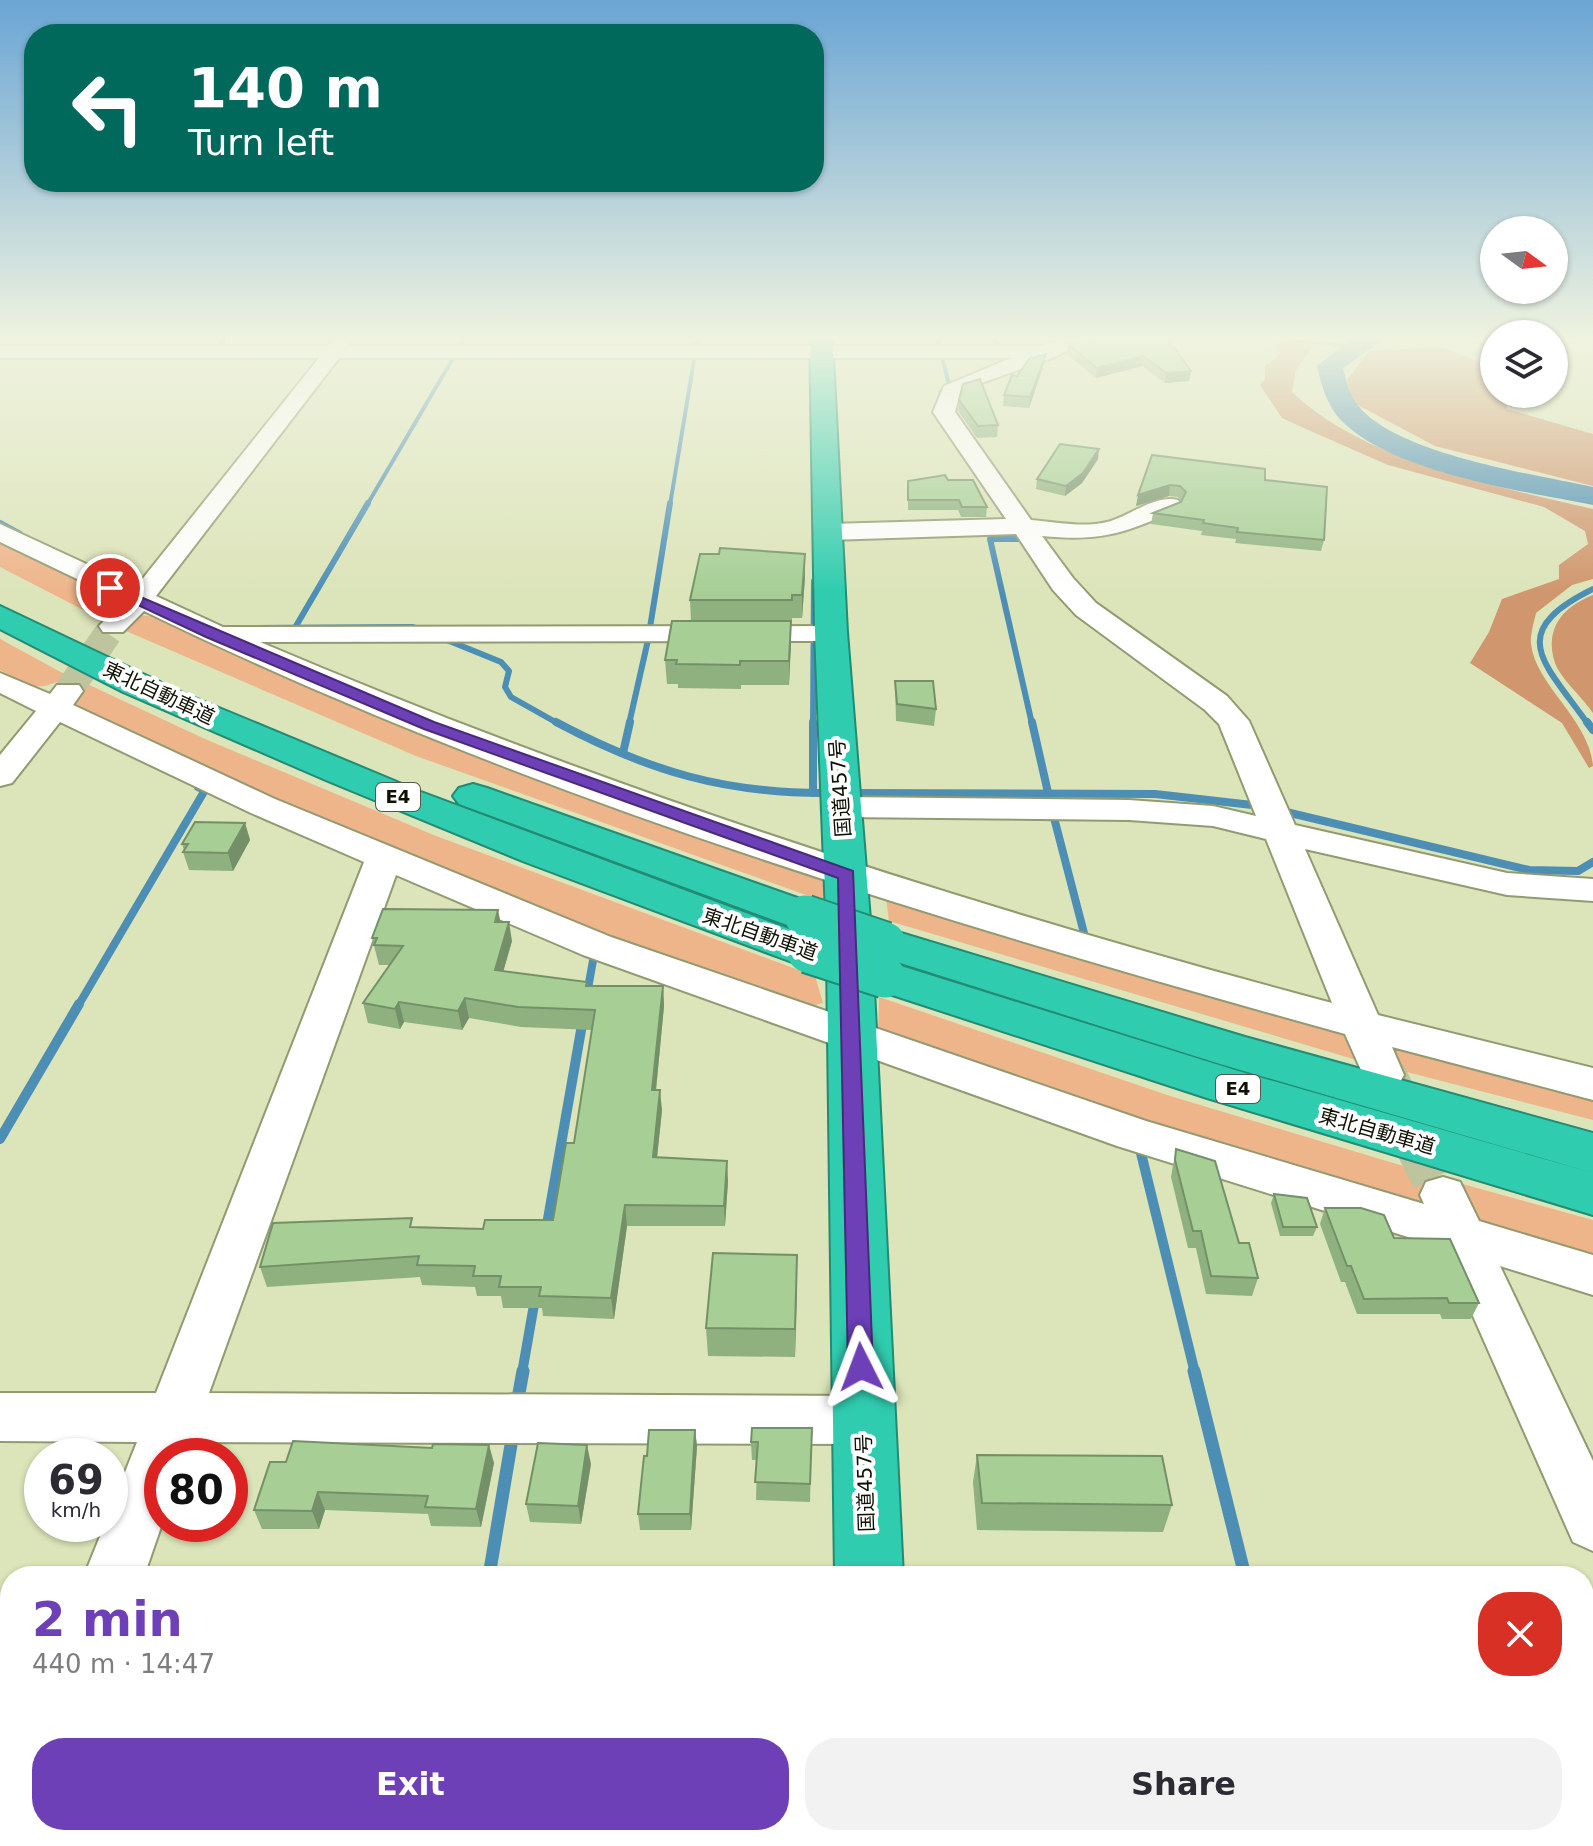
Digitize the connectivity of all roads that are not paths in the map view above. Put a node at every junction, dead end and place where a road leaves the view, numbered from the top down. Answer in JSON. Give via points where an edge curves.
{"nodes":[{"id":1,"x":279,"y":422,"type":"edge"},
{"id":2,"x":825,"y":422,"type":"edge"},
{"id":3,"x":951,"y":422,"type":"edge"},
{"id":4,"x":1169,"y":505,"type":"edge"},
{"id":5,"x":1020,"y":526,"type":"junction"},
{"id":6,"x":0,"y":532,"type":"edge"},
{"id":7,"x":829,"y":532,"type":"junction"},
{"id":8,"x":0,"y":585,"type":"edge"},
{"id":9,"x":138,"y":602,"type":"junction"},
{"id":10,"x":0,"y":616,"type":"edge"},
{"id":11,"x":113,"y":626,"type":"tunnel mouth"},
{"id":12,"x":831,"y":632,"type":"junction"},
{"id":13,"x":210,"y":634,"type":"junction"},
{"id":14,"x":0,"y":682,"type":"edge"},
{"id":15,"x":61,"y":700,"type":"junction"},
{"id":16,"x":0,"y":776,"type":"edge"},
{"id":17,"x":840,"y":807,"type":"junction"},
{"id":18,"x":1278,"y":831,"type":"junction"},
{"id":19,"x":384,"y":857,"type":"junction"},
{"id":20,"x":847,"y":875,"type":"junction"},
{"id":21,"x":1593,"y":890,"type":"edge"},
{"id":22,"x":807,"y":934,"type":"junction"},
{"id":23,"x":885,"y":960,"type":"junction"},
{"id":24,"x":1364,"y":1027,"type":"junction"},
{"id":25,"x":850,"y":1034,"type":"junction"},
{"id":26,"x":1383,"y":1075,"type":"tunnel mouth"},
{"id":27,"x":1593,"y":1084,"type":"edge"},
{"id":28,"x":1593,"y":1153,"type":"edge"},
{"id":29,"x":1593,"y":1194,"type":"edge"},
{"id":30,"x":1454,"y":1216,"type":"junction"},
{"id":31,"x":1593,"y":1275,"type":"edge"},
{"id":32,"x":0,"y":1417,"type":"edge"},
{"id":33,"x":174,"y":1417,"type":"junction"},
{"id":34,"x":863,"y":1420,"type":"junction"},
{"id":35,"x":1593,"y":1523,"type":"edge"},
{"id":36,"x":118,"y":1566,"type":"edge"},
{"id":37,"x":869,"y":1566,"type":"edge"}],
"edges":[{"from":1,"to":9,"type":"street"},
{"from":2,"to":7,"type":"highway","name":"国道457号"},
{"from":3,"to":5,"type":"street"},
{"from":4,"to":5,"type":"street","via":[[1110,530]]},
{"from":5,"to":7,"type":"street"},
{"from":5,"to":18,"type":"street","via":[[1086,609],[1224,710]]},
{"from":6,"to":9,"type":"street"},
{"from":7,"to":12,"type":"highway","name":"国道457号"},
{"from":8,"to":22,"type":"highway","name":"東北自動車道","number":"E4","via":[[186,677]]},
{"from":9,"to":11,"type":"street"},
{"from":9,"to":13,"type":"street"},
{"from":10,"to":22,"type":"highway","name":"東北自動車道","number":"E4","via":[[157,695],[552,861]]},
{"from":12,"to":13,"type":"street"},
{"from":12,"to":17,"type":"highway","name":"国道457号"},
{"from":13,"to":20,"type":"street","via":[[429,725]]},
{"from":14,"to":15,"type":"street"},
{"from":15,"to":16,"type":"street"},
{"from":15,"to":19,"type":"street"},
{"from":17,"to":18,"type":"street","via":[[1129,810],[1213,816]]},
{"from":17,"to":20,"type":"highway","name":"国道457号"},
{"from":18,"to":21,"type":"street","via":[[1507,884]]},
{"from":18,"to":24,"type":"street"},
{"from":19,"to":25,"type":"street","via":[[597,946]]},
{"from":19,"to":33,"type":"street"},
{"from":20,"to":24,"type":"street"},
{"from":20,"to":25,"type":"highway","name":"国道457号"},
{"from":22,"to":23,"type":"highway","name":"東北自動車道","number":"E4","bridge":true},
{"from":23,"to":28,"type":"highway","name":"東北自動車道","number":"E4"},
{"from":23,"to":29,"type":"highway","name":"東北自動車道","number":"E4","via":[[1225,1085]]},
{"from":24,"to":26,"type":"street"},
{"from":24,"to":27,"type":"street"},
{"from":25,"to":30,"type":"street","via":[[1133,1134]]},
{"from":25,"to":34,"type":"highway","name":"国道457号"},
{"from":30,"to":31,"type":"street"},
{"from":30,"to":35,"type":"street"},
{"from":32,"to":33,"type":"street"},
{"from":33,"to":34,"type":"street"},
{"from":33,"to":36,"type":"street"},
{"from":34,"to":37,"type":"highway","name":"国道457号"}]}
